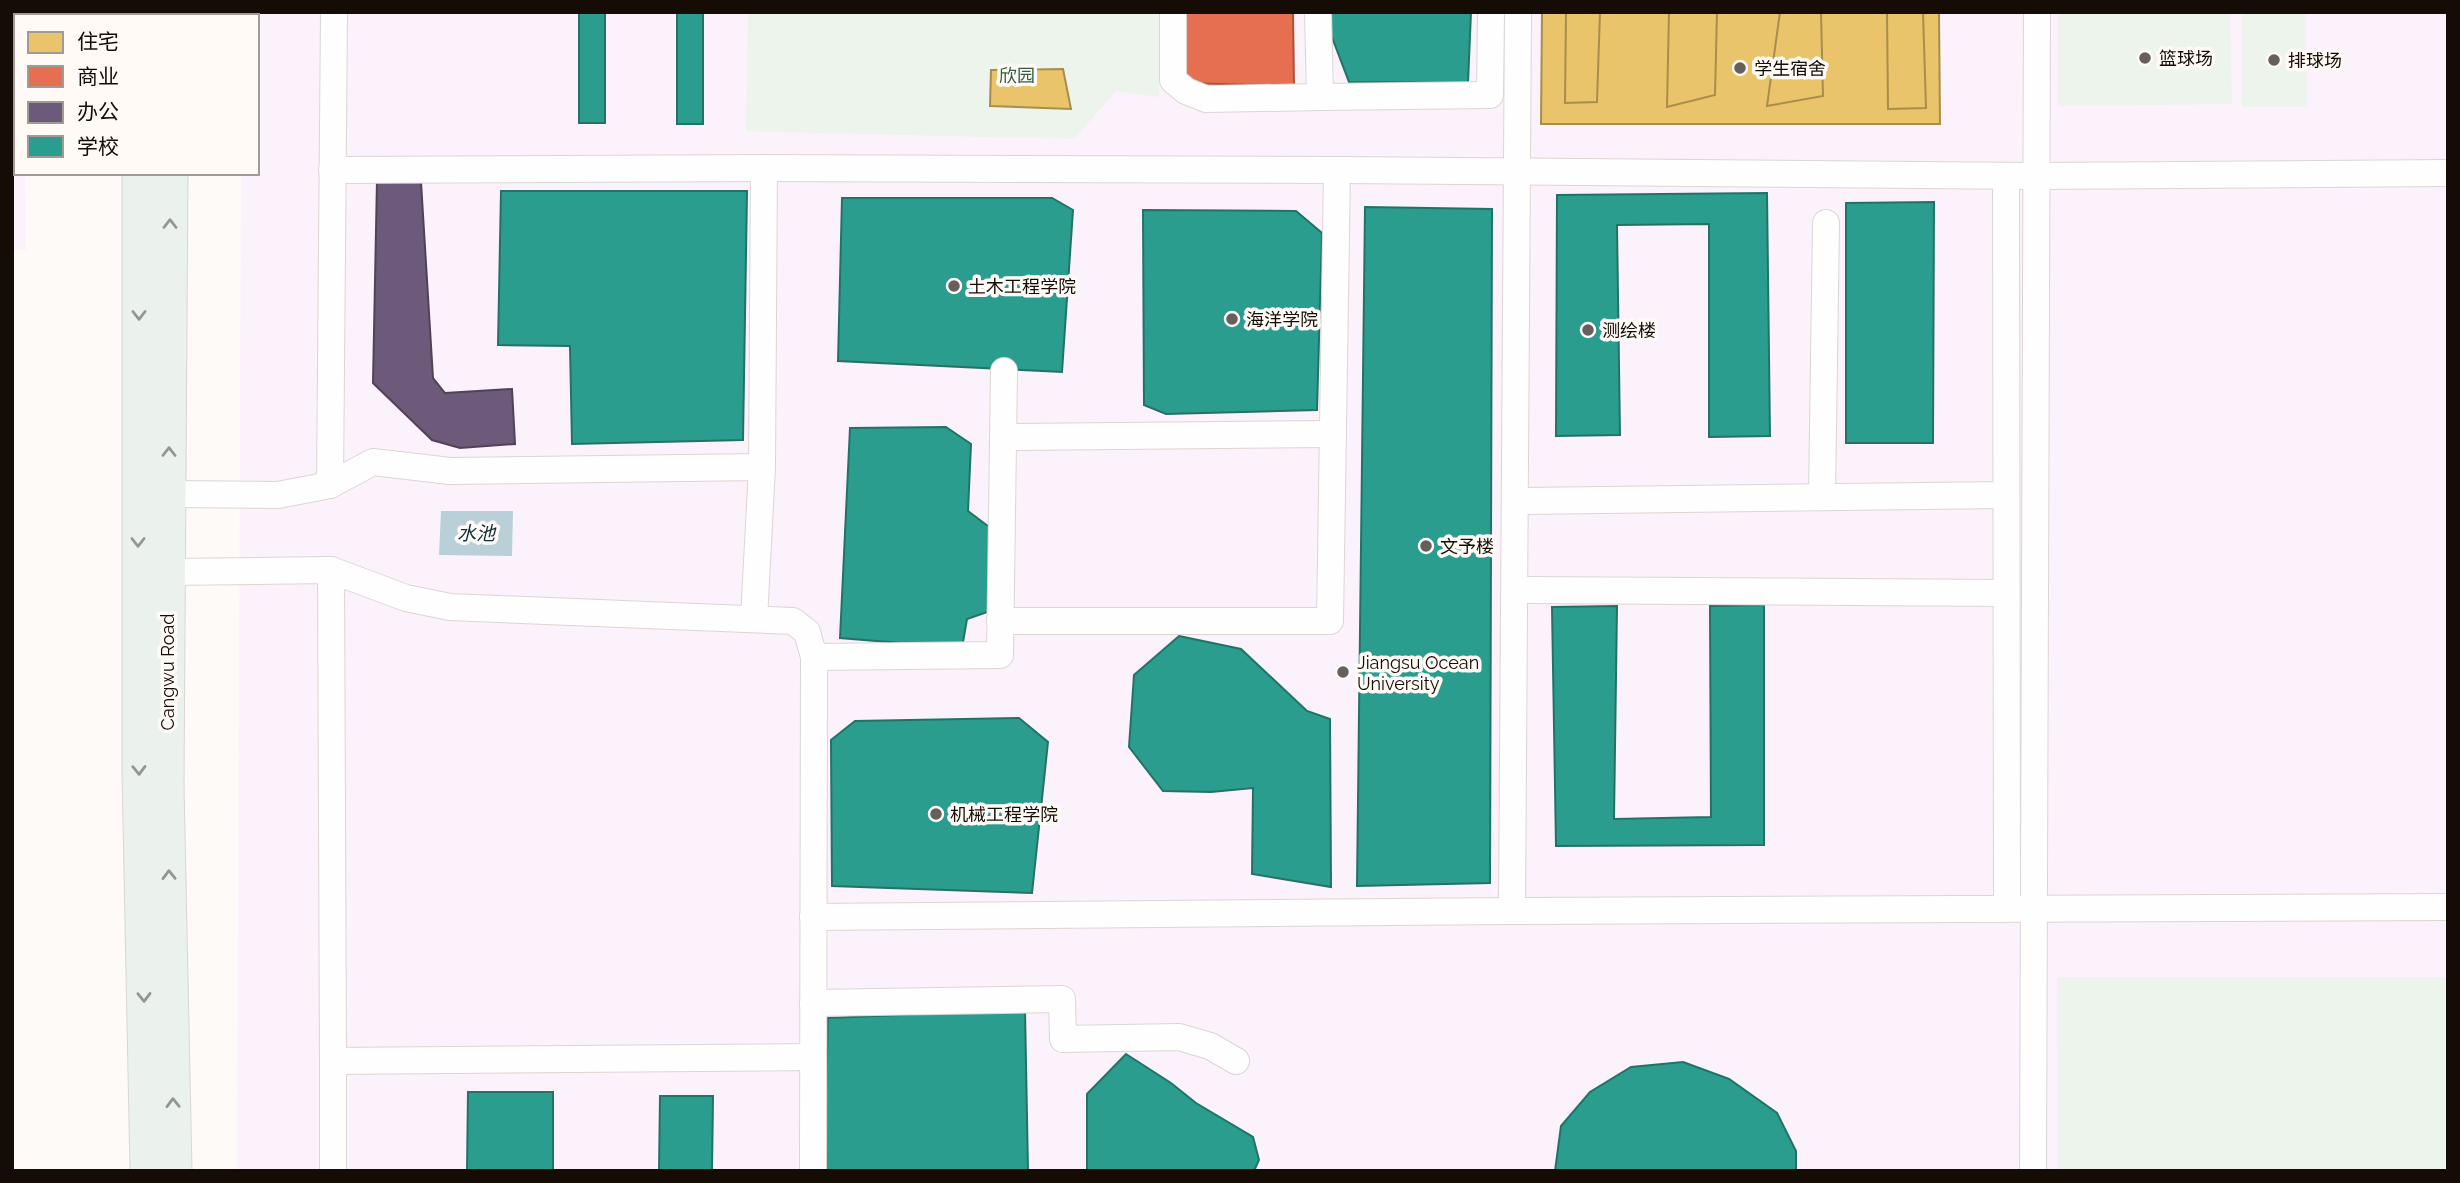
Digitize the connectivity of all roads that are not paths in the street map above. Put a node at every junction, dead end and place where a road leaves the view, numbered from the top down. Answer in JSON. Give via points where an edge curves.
{"nodes":[{"id":1,"x":334,"y":12,"type":"edge"},
{"id":2,"x":1173,"y":12,"type":"edge"},
{"id":3,"x":1318,"y":12,"type":"edge"},
{"id":4,"x":1491,"y":12,"type":"edge"},
{"id":5,"x":1518,"y":12,"type":"edge"},
{"id":6,"x":2037,"y":12,"type":"edge"},
{"id":7,"x":1320,"y":97,"type":"junction"},
{"id":8,"x":764,"y":168,"type":"junction"},
{"id":9,"x":332,"y":170,"type":"junction"},
{"id":10,"x":1338,"y":170,"type":"junction"},
{"id":11,"x":1518,"y":172,"type":"junction"},
{"id":12,"x":2448,"y":173,"type":"edge"},
{"id":13,"x":139,"y":175,"type":"edge"},
{"id":14,"x":171,"y":175,"type":"edge"},
{"id":15,"x":2006,"y":176,"type":"junction"},
{"id":16,"x":2038,"y":176,"type":"junction"},
{"id":17,"x":1826,"y":223,"type":"dead end"},
{"id":18,"x":1004,"y":372,"type":"dead end"},
{"id":19,"x":1333,"y":434,"type":"junction"},
{"id":20,"x":1003,"y":437,"type":"junction"},
{"id":21,"x":762,"y":467,"type":"junction"},
{"id":22,"x":330,"y":485,"type":"junction"},
{"id":23,"x":169,"y":494,"type":"junction"},
{"id":24,"x":2006,"y":495,"type":"junction"},
{"id":25,"x":1822,"y":497,"type":"junction"},
{"id":26,"x":1515,"y":501,"type":"junction"},
{"id":27,"x":331,"y":570,"type":"junction"},
{"id":28,"x":167,"y":572,"type":"junction"},
{"id":29,"x":1515,"y":590,"type":"junction"},
{"id":30,"x":2007,"y":593,"type":"junction"},
{"id":31,"x":754,"y":619,"type":"junction"},
{"id":32,"x":1000,"y":621,"type":"junction"},
{"id":33,"x":814,"y":657,"type":"junction"},
{"id":34,"x":2448,"y":906,"type":"edge"},
{"id":35,"x":2007,"y":908,"type":"junction"},
{"id":36,"x":2036,"y":908,"type":"junction"},
{"id":37,"x":1512,"y":911,"type":"junction"},
{"id":38,"x":813,"y":917,"type":"junction"},
{"id":39,"x":813,"y":1003,"type":"junction"},
{"id":40,"x":813,"y":1057,"type":"junction"},
{"id":41,"x":333,"y":1061,"type":"junction"},
{"id":42,"x":1236,"y":1061,"type":"dead end"},
{"id":43,"x":147,"y":1171,"type":"edge"},
{"id":44,"x":175,"y":1171,"type":"edge"},
{"id":45,"x":333,"y":1171,"type":"edge"},
{"id":46,"x":813,"y":1171,"type":"edge"},
{"id":47,"x":2033,"y":1171,"type":"edge"}],
"edges":[{"from":1,"to":9,"type":"lane"},
{"from":2,"to":7,"type":"lane","via":[[1173,80],[1186,91],[1206,99]]},
{"from":3,"to":7,"type":"lane"},
{"from":4,"to":7,"type":"lane","via":[[1490,95]]},
{"from":5,"to":11,"type":"lane"},
{"from":6,"to":16,"type":"lane"},
{"from":8,"to":9,"type":"lane"},
{"from":8,"to":10,"type":"lane"},
{"from":8,"to":21,"type":"lane"},
{"from":9,"to":22,"type":"lane"},
{"from":10,"to":11,"type":"lane"},
{"from":10,"to":19,"type":"lane"},
{"from":11,"to":15,"type":"lane"},
{"from":11,"to":26,"type":"lane"},
{"from":12,"to":16,"type":"lane"},
{"from":13,"to":43,"type":"main road","name":"Cangwu Road","one_way":true,"via":[[139,774]]},
{"from":23,"to":14,"type":"main road","name":"Cangwu Road","one_way":true},
{"from":15,"to":16,"type":"lane"},
{"from":15,"to":24,"type":"lane"},
{"from":16,"to":36,"type":"lane"},
{"from":17,"to":25,"type":"lane"},
{"from":18,"to":20,"type":"lane"},
{"from":19,"to":20,"type":"lane"},
{"from":19,"to":32,"type":"lane","via":[[1330,621]]},
{"from":20,"to":32,"type":"lane"},
{"from":21,"to":22,"type":"lane","via":[[450,471],[373,462]]},
{"from":21,"to":31,"type":"lane"},
{"from":22,"to":23,"type":"lane","via":[[278,495]]},
{"from":23,"to":28,"type":"main road","name":"Cangwu Road"},
{"from":24,"to":25,"type":"lane"},
{"from":24,"to":30,"type":"lane"},
{"from":25,"to":26,"type":"lane"},
{"from":26,"to":29,"type":"lane"},
{"from":27,"to":28,"type":"lane"},
{"from":27,"to":31,"type":"lane","via":[[406,598],[450,607]]},
{"from":27,"to":41,"type":"lane"},
{"from":44,"to":28,"type":"main road","name":"Cangwu Road","one_way":true},
{"from":29,"to":30,"type":"lane"},
{"from":29,"to":37,"type":"lane"},
{"from":30,"to":35,"type":"lane"},
{"from":31,"to":33,"type":"lane","via":[[793,621],[807,632]]},
{"from":32,"to":33,"type":"lane","via":[[1000,655]]},
{"from":33,"to":38,"type":"lane"},
{"from":34,"to":36,"type":"lane"},
{"from":35,"to":36,"type":"lane"},
{"from":35,"to":37,"type":"lane"},
{"from":36,"to":47,"type":"lane"},
{"from":37,"to":38,"type":"lane"},
{"from":38,"to":39,"type":"lane"},
{"from":39,"to":40,"type":"lane"},
{"from":39,"to":42,"type":"lane","via":[[1062,999],[1063,1039],[1179,1037],[1210,1046]]},
{"from":40,"to":41,"type":"lane"},
{"from":40,"to":46,"type":"lane"},
{"from":41,"to":45,"type":"lane"}]}
